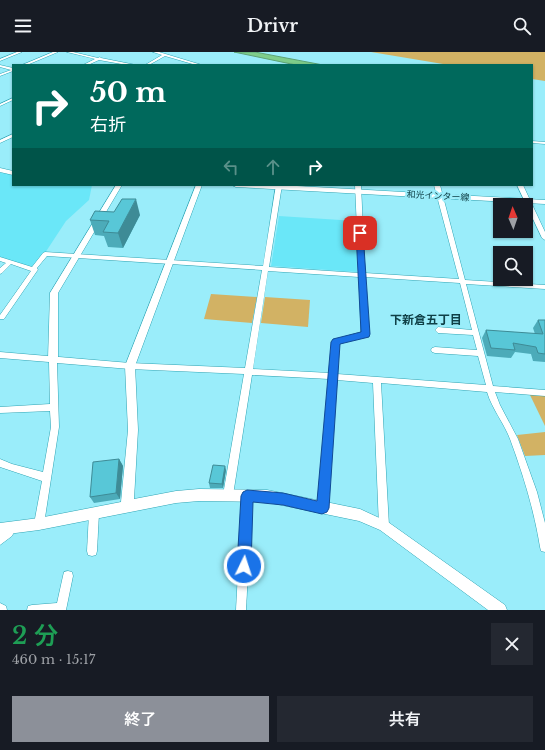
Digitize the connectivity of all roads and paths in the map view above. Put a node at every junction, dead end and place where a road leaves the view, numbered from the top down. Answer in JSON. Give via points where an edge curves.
{"nodes":[{"id":1,"x":20,"y":52,"type":"edge"},
{"id":2,"x":56,"y":52,"type":"edge"},
{"id":3,"x":69,"y":52,"type":"edge"},
{"id":4,"x":155,"y":52,"type":"edge"},
{"id":5,"x":165,"y":55,"type":"junction"},
{"id":6,"x":100,"y":58,"type":"junction"},
{"id":7,"x":0,"y":60,"type":"edge"},
{"id":8,"x":26,"y":64,"type":"edge"},
{"id":9,"x":87,"y":64,"type":"edge"},
{"id":10,"x":128,"y":64,"type":"edge"},
{"id":11,"x":149,"y":64,"type":"edge"},
{"id":12,"x":196,"y":64,"type":"edge"},
{"id":13,"x":0,"y":66,"type":"edge"},
{"id":14,"x":12,"y":69,"type":"edge"},
{"id":15,"x":12,"y":69,"type":"edge"},
{"id":16,"x":0,"y":75,"type":"edge"},
{"id":17,"x":12,"y":99,"type":"edge"},
{"id":18,"x":1,"y":104,"type":"edge"},
{"id":19,"x":12,"y":106,"type":"edge"},
{"id":20,"x":12,"y":136,"type":"edge"},
{"id":21,"x":0,"y":142,"type":"edge"},
{"id":22,"x":533,"y":142,"type":"edge"},
{"id":23,"x":545,"y":142,"type":"edge"},
{"id":24,"x":0,"y":170,"type":"edge"},
{"id":25,"x":12,"y":173,"type":"edge"},
{"id":26,"x":119,"y":186,"type":"edge"},
{"id":27,"x":200,"y":186,"type":"edge"},
{"id":28,"x":279,"y":186,"type":"edge"},
{"id":29,"x":437,"y":186,"type":"edge"},
{"id":30,"x":520,"y":186,"type":"edge"},
{"id":31,"x":358,"y":188,"type":"edge"},
{"id":32,"x":440,"y":196,"type":"junction"},
{"id":33,"x":526,"y":198,"type":"edge"},
{"id":34,"x":493,"y":199,"type":"edge"},
{"id":35,"x":533,"y":201,"type":"edge"},
{"id":36,"x":545,"y":202,"type":"edge"},
{"id":37,"x":533,"y":213,"type":"edge"},
{"id":38,"x":545,"y":238,"type":"edge"},
{"id":39,"x":76,"y":256,"type":"junction"},
{"id":40,"x":0,"y":259,"type":"edge"},
{"id":41,"x":10,"y":262,"type":"junction"},
{"id":42,"x":169,"y":262,"type":"junction"},
{"id":43,"x":34,"y":268,"type":"junction"},
{"id":44,"x":266,"y":268,"type":"junction"},
{"id":45,"x":0,"y":272,"type":"edge"},
{"id":46,"x":361,"y":275,"type":"junction"},
{"id":47,"x":463,"y":281,"type":"junction"},
{"id":48,"x":545,"y":287,"type":"edge"},
{"id":49,"x":1,"y":317,"type":"edge"},
{"id":50,"x":438,"y":330,"type":"dead end"},
{"id":51,"x":475,"y":333,"type":"junction"},
{"id":52,"x":435,"y":350,"type":"dead end"},
{"id":53,"x":480,"y":354,"type":"junction"},
{"id":54,"x":0,"y":355,"type":"edge"},
{"id":55,"x":52,"y":359,"type":"junction"},
{"id":56,"x":130,"y":366,"type":"junction"},
{"id":57,"x":249,"y":372,"type":"junction"},
{"id":58,"x":333,"y":377,"type":"junction"},
{"id":59,"x":377,"y":380,"type":"junction"},
{"id":60,"x":490,"y":389,"type":"junction"},
{"id":61,"x":545,"y":393,"type":"edge"},
{"id":62,"x":54,"y":407,"type":"junction"},
{"id":63,"x":0,"y":410,"type":"edge"},
{"id":64,"x":0,"y":463,"type":"edge"},
{"id":65,"x":46,"y":478,"type":"junction"},
{"id":66,"x":228,"y":496,"type":"junction"},
{"id":67,"x":247,"y":496,"type":"junction"},
{"id":68,"x":127,"y":507,"type":"junction"},
{"id":69,"x":322,"y":508,"type":"junction"},
{"id":70,"x":94,"y":514,"type":"junction"},
{"id":71,"x":39,"y":524,"type":"junction"},
{"id":72,"x":384,"y":526,"type":"junction"},
{"id":73,"x":5,"y":528,"type":"edge"},
{"id":74,"x":0,"y":540,"type":"edge"},
{"id":75,"x":545,"y":547,"type":"edge"},
{"id":76,"x":92,"y":551,"type":"dead end"},
{"id":77,"x":68,"y":576,"type":"dead end"},
{"id":78,"x":61,"y":609,"type":"edge"},
{"id":79,"x":32,"y":610,"type":"edge"},
{"id":80,"x":241,"y":610,"type":"edge"},
{"id":81,"x":500,"y":610,"type":"edge"}],
"edges":[{"from":1,"to":7,"type":"street"},
{"from":2,"to":8,"type":"street"},
{"from":3,"to":6,"type":"street"},
{"from":4,"to":5,"type":"street"},
{"from":5,"to":11,"type":"street"},
{"from":5,"to":12,"type":"street"},
{"from":6,"to":9,"type":"street"},
{"from":6,"to":10,"type":"street"},
{"from":13,"to":14,"type":"street"},
{"from":15,"to":16,"type":"street"},
{"from":17,"to":18,"type":"street"},
{"from":18,"to":19,"type":"street"},
{"from":20,"to":21,"type":"street"},
{"from":22,"to":23,"type":"street"},
{"from":24,"to":25,"type":"main road"},
{"from":26,"to":39,"type":"street"},
{"from":27,"to":42,"type":"street"},
{"from":28,"to":31,"type":"main road","name":"和光インター線"},
{"from":28,"to":44,"type":"street"},
{"from":29,"to":32,"type":"street"},
{"from":30,"to":33,"type":"street"},
{"from":31,"to":32,"type":"main road","name":"和光インター線"},
{"from":31,"to":46,"type":"street"},
{"from":32,"to":34,"type":"main road","name":"和光インター線"},
{"from":32,"to":47,"type":"street"},
{"from":35,"to":36,"type":"main road","name":"和光インター線"},
{"from":37,"to":38,"type":"street"},
{"from":39,"to":42,"type":"street"},
{"from":39,"to":43,"type":"street","via":[[45,254]]},
{"from":39,"to":55,"type":"street","via":[[54,293]]},
{"from":40,"to":41,"type":"street"},
{"from":41,"to":43,"type":"street"},
{"from":41,"to":45,"type":"street"},
{"from":42,"to":44,"type":"street"},
{"from":42,"to":56,"type":"street"},
{"from":43,"to":49,"type":"street"},
{"from":44,"to":46,"type":"street"},
{"from":44,"to":57,"type":"street"},
{"from":46,"to":47,"type":"street"},
{"from":46,"to":58,"type":"street","via":[[365,334],[336,342]]},
{"from":47,"to":48,"type":"street"},
{"from":47,"to":51,"type":"street"},
{"from":50,"to":51,"type":"street"},
{"from":51,"to":53,"type":"street"},
{"from":52,"to":53,"type":"street"},
{"from":53,"to":60,"type":"street"},
{"from":54,"to":55,"type":"street"},
{"from":55,"to":56,"type":"street"},
{"from":55,"to":62,"type":"street"},
{"from":56,"to":57,"type":"street"},
{"from":56,"to":68,"type":"street","via":[[133,430]]},
{"from":57,"to":58,"type":"street"},
{"from":57,"to":66,"type":"street"},
{"from":58,"to":59,"type":"street"},
{"from":58,"to":69,"type":"street"},
{"from":59,"to":60,"type":"street"},
{"from":59,"to":72,"type":"street"},
{"from":60,"to":61,"type":"street"},
{"from":60,"to":75,"type":"street","via":[[497,410],[514,438],[541,521]]},
{"from":62,"to":63,"type":"street"},
{"from":62,"to":65,"type":"street","via":[[55,427]]},
{"from":64,"to":65,"type":"street"},
{"from":65,"to":71,"type":"street"},
{"from":66,"to":67,"type":"street"},
{"from":66,"to":68,"type":"street","via":[[176,497]]},
{"from":67,"to":69,"type":"street","via":[[283,499]]},
{"from":67,"to":80,"type":"street"},
{"from":68,"to":70,"type":"street"},
{"from":69,"to":72,"type":"street","via":[[360,515]]},
{"from":70,"to":71,"type":"street"},
{"from":70,"to":76,"type":"street"},
{"from":71,"to":73,"type":"street"},
{"from":72,"to":81,"type":"street"},
{"from":73,"to":74,"type":"street","via":[[9,533]]},
{"from":77,"to":78,"type":"street"},
{"from":78,"to":79,"type":"street"}]}
